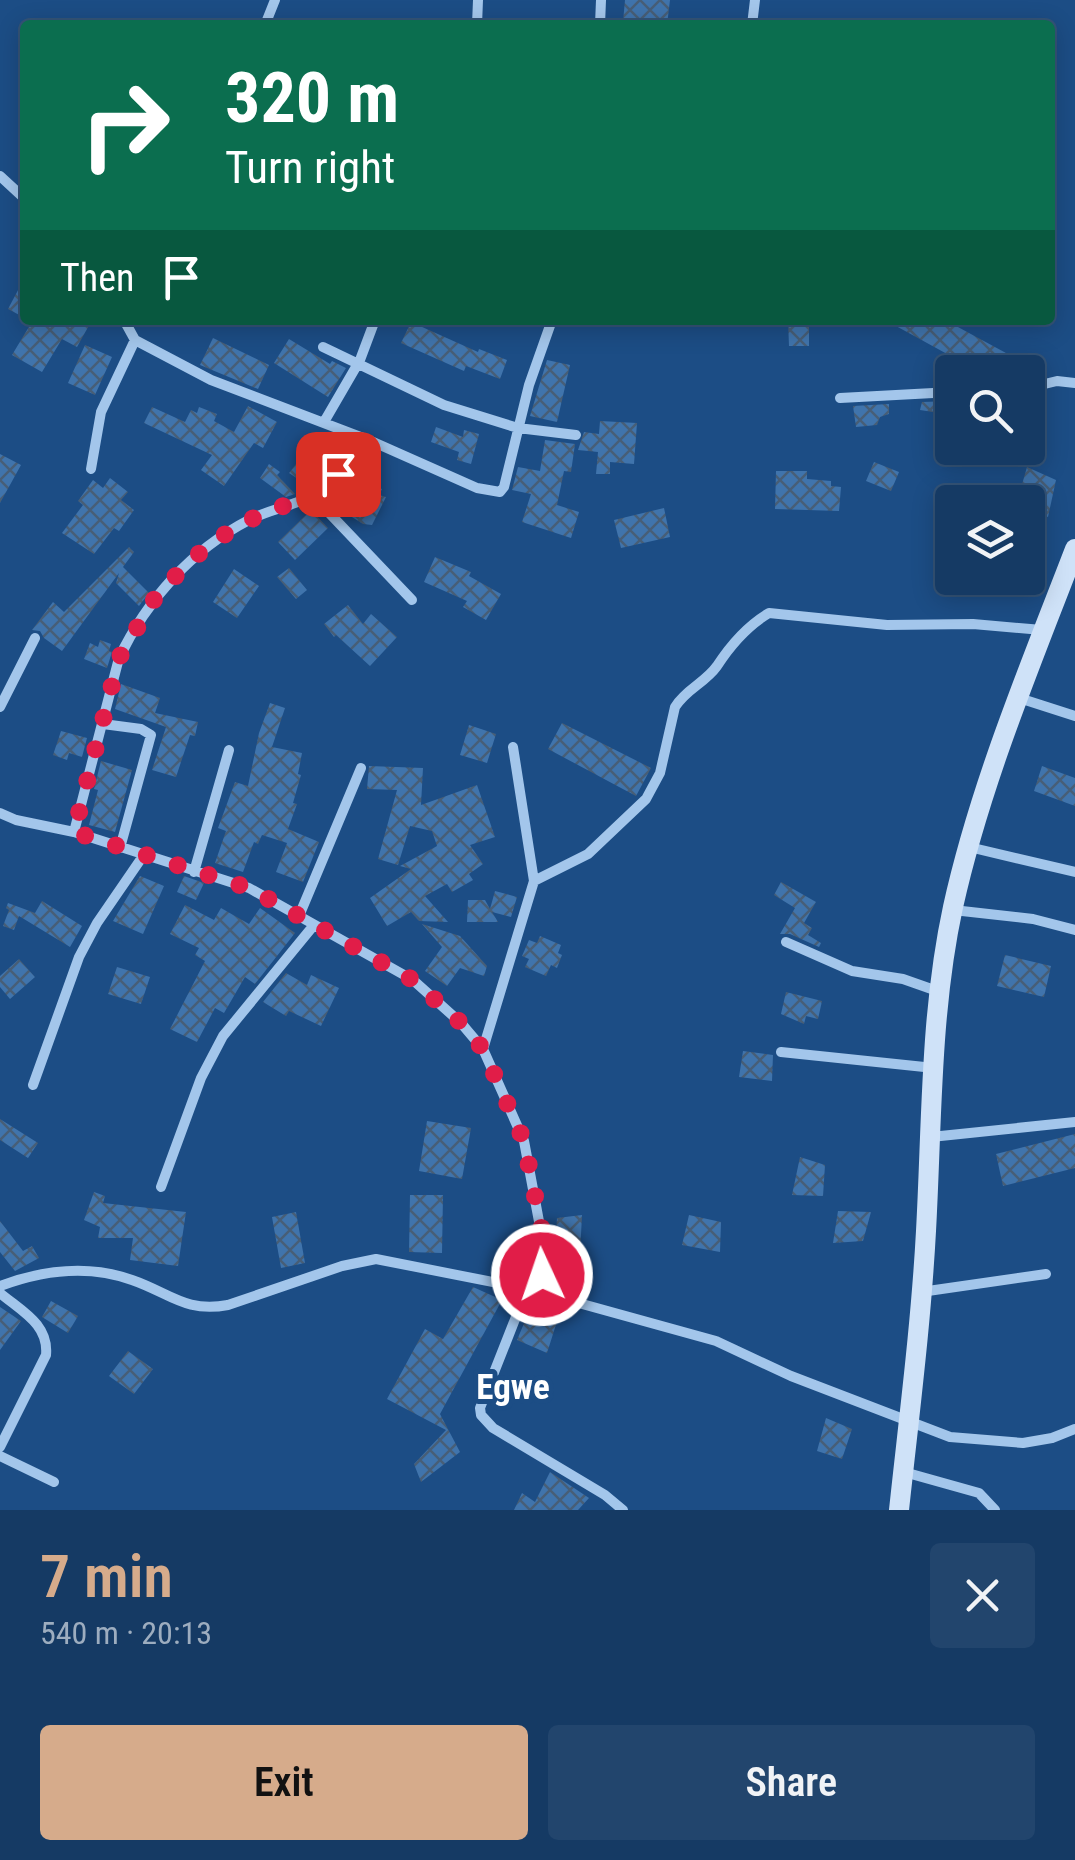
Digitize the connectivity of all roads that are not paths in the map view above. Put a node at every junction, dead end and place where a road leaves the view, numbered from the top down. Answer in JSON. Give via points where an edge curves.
{"nodes":[{"id":1,"x":0,"y":176,"type":"edge"},
{"id":2,"x":20,"y":195,"type":"edge"},
{"id":3,"x":127,"y":325,"type":"edge"},
{"id":4,"x":373,"y":325,"type":"edge"},
{"id":5,"x":550,"y":325,"type":"edge"},
{"id":6,"x":136,"y":340,"type":"junction"},
{"id":7,"x":323,"y":347,"type":"dead end"},
{"id":8,"x":358,"y":364,"type":"junction"},
{"id":9,"x":1045,"y":383,"type":"edge"},
{"id":10,"x":1075,"y":383,"type":"edge"},
{"id":11,"x":935,"y":393,"type":"edge"},
{"id":12,"x":840,"y":398,"type":"dead end"},
{"id":13,"x":324,"y":422,"type":"junction"},
{"id":14,"x":518,"y":428,"type":"junction"},
{"id":15,"x":576,"y":435,"type":"dead end"},
{"id":16,"x":370,"y":441,"type":"junction"},
{"id":17,"x":91,"y":469,"type":"dead end"},
{"id":18,"x":312,"y":495,"type":"junction"},
{"id":19,"x":1073,"y":560,"type":"edge"},
{"id":20,"x":412,"y":600,"type":"dead end"},
{"id":21,"x":1042,"y":630,"type":"junction"},
{"id":22,"x":34,"y":638,"type":"dead end"},
{"id":23,"x":1018,"y":698,"type":"junction"},
{"id":24,"x":0,"y":707,"type":"edge"},
{"id":25,"x":1075,"y":716,"type":"edge"},
{"id":26,"x":103,"y":724,"type":"junction"},
{"id":27,"x":513,"y":747,"type":"dead end"},
{"id":28,"x":229,"y":750,"type":"dead end"},
{"id":29,"x":361,"y":768,"type":"dead end"},
{"id":30,"x":0,"y":813,"type":"edge"},
{"id":31,"x":74,"y":832,"type":"junction"},
{"id":32,"x":120,"y":848,"type":"junction"},
{"id":33,"x":969,"y":848,"type":"junction"},
{"id":34,"x":143,"y":856,"type":"junction"},
{"id":35,"x":194,"y":872,"type":"junction"},
{"id":36,"x":1075,"y":872,"type":"edge"},
{"id":37,"x":534,"y":881,"type":"junction"},
{"id":38,"x":953,"y":910,"type":"junction"},
{"id":39,"x":300,"y":916,"type":"junction"},
{"id":40,"x":314,"y":926,"type":"junction"},
{"id":41,"x":1075,"y":930,"type":"edge"},
{"id":42,"x":786,"y":942,"type":"dead end"},
{"id":43,"x":940,"y":992,"type":"junction"},
{"id":44,"x":483,"y":1049,"type":"junction"},
{"id":45,"x":781,"y":1052,"type":"dead end"},
{"id":46,"x":934,"y":1068,"type":"junction"},
{"id":47,"x":33,"y":1086,"type":"dead end"},
{"id":48,"x":1075,"y":1122,"type":"edge"},
{"id":49,"x":930,"y":1137,"type":"junction"},
{"id":50,"x":161,"y":1188,"type":"dead end"},
{"id":51,"x":1046,"y":1274,"type":"dead end"},
{"id":52,"x":528,"y":1288,"type":"junction"},
{"id":53,"x":0,"y":1290,"type":"edge"},
{"id":54,"x":920,"y":1292,"type":"junction"},
{"id":55,"x":908,"y":1422,"type":"junction"},
{"id":56,"x":1075,"y":1429,"type":"edge"},
{"id":57,"x":0,"y":1447,"type":"edge"},
{"id":58,"x":0,"y":1456,"type":"edge"},
{"id":59,"x":903,"y":1472,"type":"junction"},
{"id":60,"x":54,"y":1482,"type":"dead end"},
{"id":61,"x":623,"y":1510,"type":"edge"},
{"id":62,"x":899,"y":1510,"type":"edge"},
{"id":63,"x":995,"y":1510,"type":"edge"}],
"edges":[{"from":1,"to":2,"type":"street"},
{"from":3,"to":6,"type":"street"},
{"from":4,"to":8,"type":"street"},
{"from":5,"to":14,"type":"street"},
{"from":6,"to":13,"type":"street","via":[[211,380]]},
{"from":6,"to":17,"type":"street","via":[[101,412]]},
{"from":7,"to":8,"type":"street"},
{"from":8,"to":13,"type":"street"},
{"from":8,"to":14,"type":"street","via":[[444,406]]},
{"from":9,"to":10,"type":"street"},
{"from":11,"to":12,"type":"street"},
{"from":13,"to":16,"type":"street"},
{"from":14,"to":15,"type":"street"},
{"from":14,"to":16,"type":"street","via":[[504,487],[494,492]]},
{"from":16,"to":18,"type":"street"},
{"from":18,"to":20,"type":"street"},
{"from":18,"to":26,"type":"street","via":[[209,544],[158,593],[119,658]]},
{"from":19,"to":21,"type":"street"},
{"from":21,"to":23,"type":"street"},
{"from":21,"to":37,"type":"street","via":[[769,613],[680,699],[646,799],[588,854]]},
{"from":22,"to":24,"type":"street"},
{"from":23,"to":25,"type":"street"},
{"from":23,"to":33,"type":"street"},
{"from":26,"to":31,"type":"street"},
{"from":26,"to":32,"type":"street","via":[[150,736]]},
{"from":27,"to":37,"type":"street"},
{"from":28,"to":35,"type":"street"},
{"from":29,"to":39,"type":"street"},
{"from":30,"to":31,"type":"street"},
{"from":31,"to":32,"type":"street"},
{"from":32,"to":34,"type":"street"},
{"from":33,"to":36,"type":"street"},
{"from":33,"to":38,"type":"street"},
{"from":34,"to":35,"type":"street"},
{"from":34,"to":47,"type":"street","via":[[79,957]]},
{"from":35,"to":39,"type":"street","via":[[249,888]]},
{"from":37,"to":44,"type":"street"},
{"from":38,"to":41,"type":"street"},
{"from":38,"to":43,"type":"street"},
{"from":39,"to":40,"type":"street"},
{"from":40,"to":44,"type":"street","via":[[413,980]]},
{"from":40,"to":50,"type":"street","via":[[223,1036]]},
{"from":42,"to":43,"type":"street","via":[[852,971]]},
{"from":43,"to":46,"type":"street"},
{"from":44,"to":52,"type":"street","via":[[524,1141],[544,1241],[542,1275]]},
{"from":45,"to":46,"type":"street"},
{"from":46,"to":49,"type":"street"},
{"from":48,"to":49,"type":"street"},
{"from":49,"to":54,"type":"street"},
{"from":51,"to":54,"type":"street"},
{"from":52,"to":53,"type":"street","via":[[376,1259],[211,1308],[193,1308],[134,1280],[86,1270],[51,1272]]},
{"from":52,"to":55,"type":"street","via":[[716,1341]]},
{"from":52,"to":61,"type":"street","via":[[481,1415]]},
{"from":53,"to":57,"type":"street","via":[[40,1326],[48,1343]]},
{"from":54,"to":55,"type":"street"},
{"from":55,"to":56,"type":"street","via":[[950,1438],[1023,1443]]},
{"from":55,"to":59,"type":"street"},
{"from":58,"to":60,"type":"street"},
{"from":59,"to":62,"type":"street"},
{"from":59,"to":63,"type":"street","via":[[979,1493]]}]}
